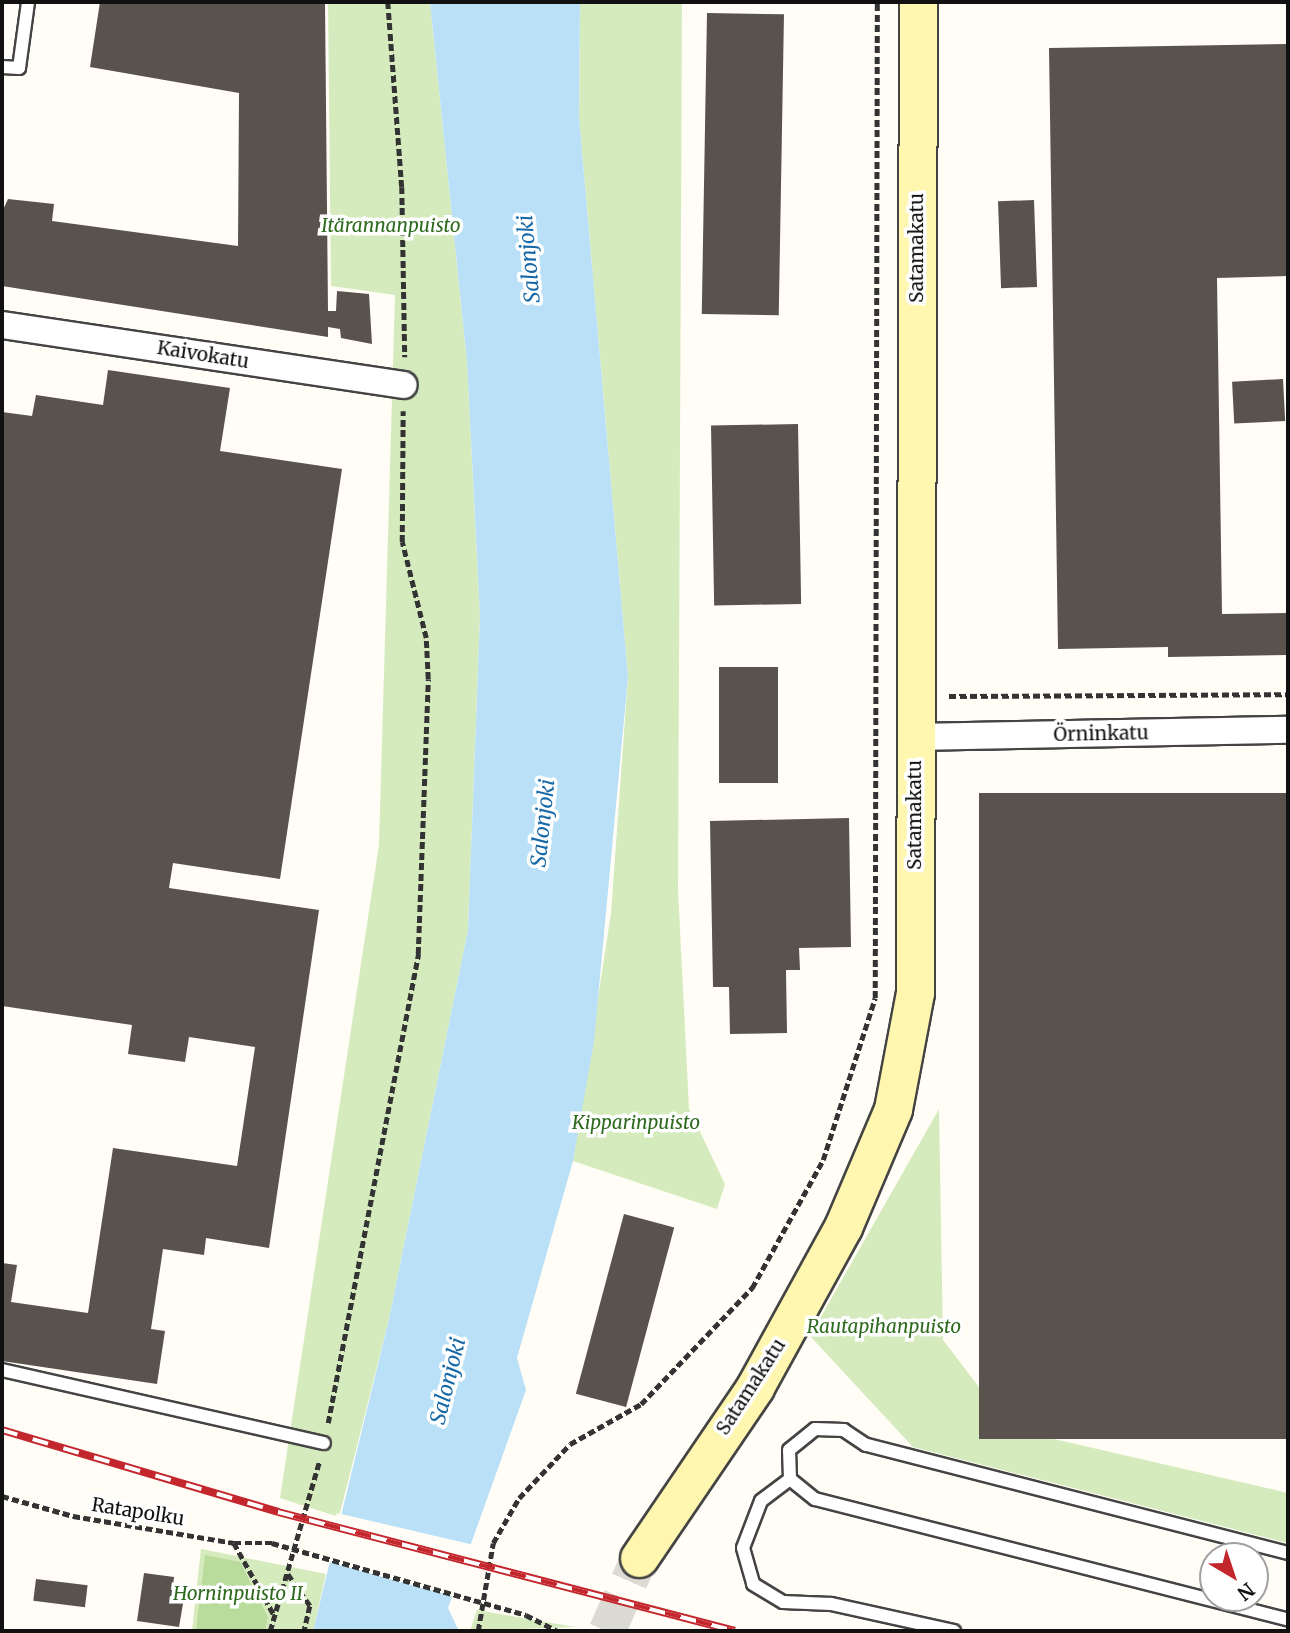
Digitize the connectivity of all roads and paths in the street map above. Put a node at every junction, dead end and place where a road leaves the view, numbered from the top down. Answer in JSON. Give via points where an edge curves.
{"nodes":[{"id":1,"x":28,"y":2,"type":"edge"},
{"id":2,"x":388,"y":2,"type":"edge"},
{"id":3,"x":877,"y":2,"type":"edge"},
{"id":4,"x":918,"y":2,"type":"edge"},
{"id":5,"x":2,"y":67,"type":"edge"},
{"id":6,"x":2,"y":325,"type":"edge"},
{"id":7,"x":404,"y":385,"type":"junction"},
{"id":8,"x":1288,"y":694,"type":"edge"},
{"id":9,"x":915,"y":696,"type":"junction"},
{"id":10,"x":1288,"y":730,"type":"edge"},
{"id":11,"x":915,"y":737,"type":"junction"},
{"id":12,"x":2,"y":1370,"type":"edge"},
{"id":13,"x":324,"y":1443,"type":"junction"},
{"id":14,"x":790,"y":1479,"type":"junction"},
{"id":15,"x":2,"y":1496,"type":"edge"},
{"id":16,"x":234,"y":1543,"type":"junction"},
{"id":17,"x":1288,"y":1553,"type":"edge"},
{"id":18,"x":639,"y":1558,"type":"tunnel mouth"},
{"id":19,"x":288,"y":1574,"type":"junction"},
{"id":20,"x":274,"y":1616,"type":"junction"},
{"id":21,"x":1288,"y":1620,"type":"edge"},
{"id":22,"x":544,"y":1624,"type":"junction"},
{"id":23,"x":556,"y":1630,"type":"edge"},
{"id":24,"x":271,"y":1631,"type":"edge"},
{"id":25,"x":304,"y":1631,"type":"edge"},
{"id":26,"x":478,"y":1631,"type":"edge"},
{"id":27,"x":541,"y":1631,"type":"edge"},
{"id":28,"x":954,"y":1631,"type":"edge"}],
"edges":[{"from":1,"to":5,"type":"lane","via":[[19,68]]},
{"from":2,"to":7,"type":"path","via":[[402,187]]},
{"from":3,"to":26,"type":"path","via":[[874,998],[823,1160],[752,1288],[640,1404],[570,1444],[519,1498],[493,1543]]},
{"from":4,"to":9,"type":"street","name":"Satamakatu"},
{"from":6,"to":7,"type":"street","name":"Kaivokatu"},
{"from":7,"to":13,"type":"path","via":[[402,542],[426,638],[428,680],[418,954]]},
{"from":8,"to":9,"type":"path"},
{"from":9,"to":11,"type":"street","name":"Satamakatu"},
{"from":10,"to":11,"type":"street","name":"Örninkatu"},
{"from":11,"to":18,"type":"street","name":"Satamakatu","via":[[915,993],[892,1109],[811,1291]]},
{"from":12,"to":13,"type":"lane"},
{"from":13,"to":19,"type":"path"},
{"from":14,"to":17,"type":"lane","via":[[789,1450],[815,1429],[844,1430],[866,1445]]},
{"from":14,"to":21,"type":"lane","via":[[815,1499]]},
{"from":14,"to":28,"type":"lane","via":[[761,1501],[743,1548],[753,1584],[783,1602],[831,1604]]},
{"from":15,"to":16,"type":"path","name":"Ratapolku","via":[[73,1516]]},
{"from":16,"to":20,"type":"path"},
{"from":16,"to":22,"type":"path","name":"Ratapolku","bridge":true,"via":[[272,1543]]},
{"from":19,"to":20,"type":"path"},
{"from":19,"to":25,"type":"path","via":[[310,1606]]},
{"from":20,"to":24,"type":"path"},
{"from":22,"to":23,"type":"path","name":"Ratapolku"},
{"from":22,"to":27,"type":"path"}]}
